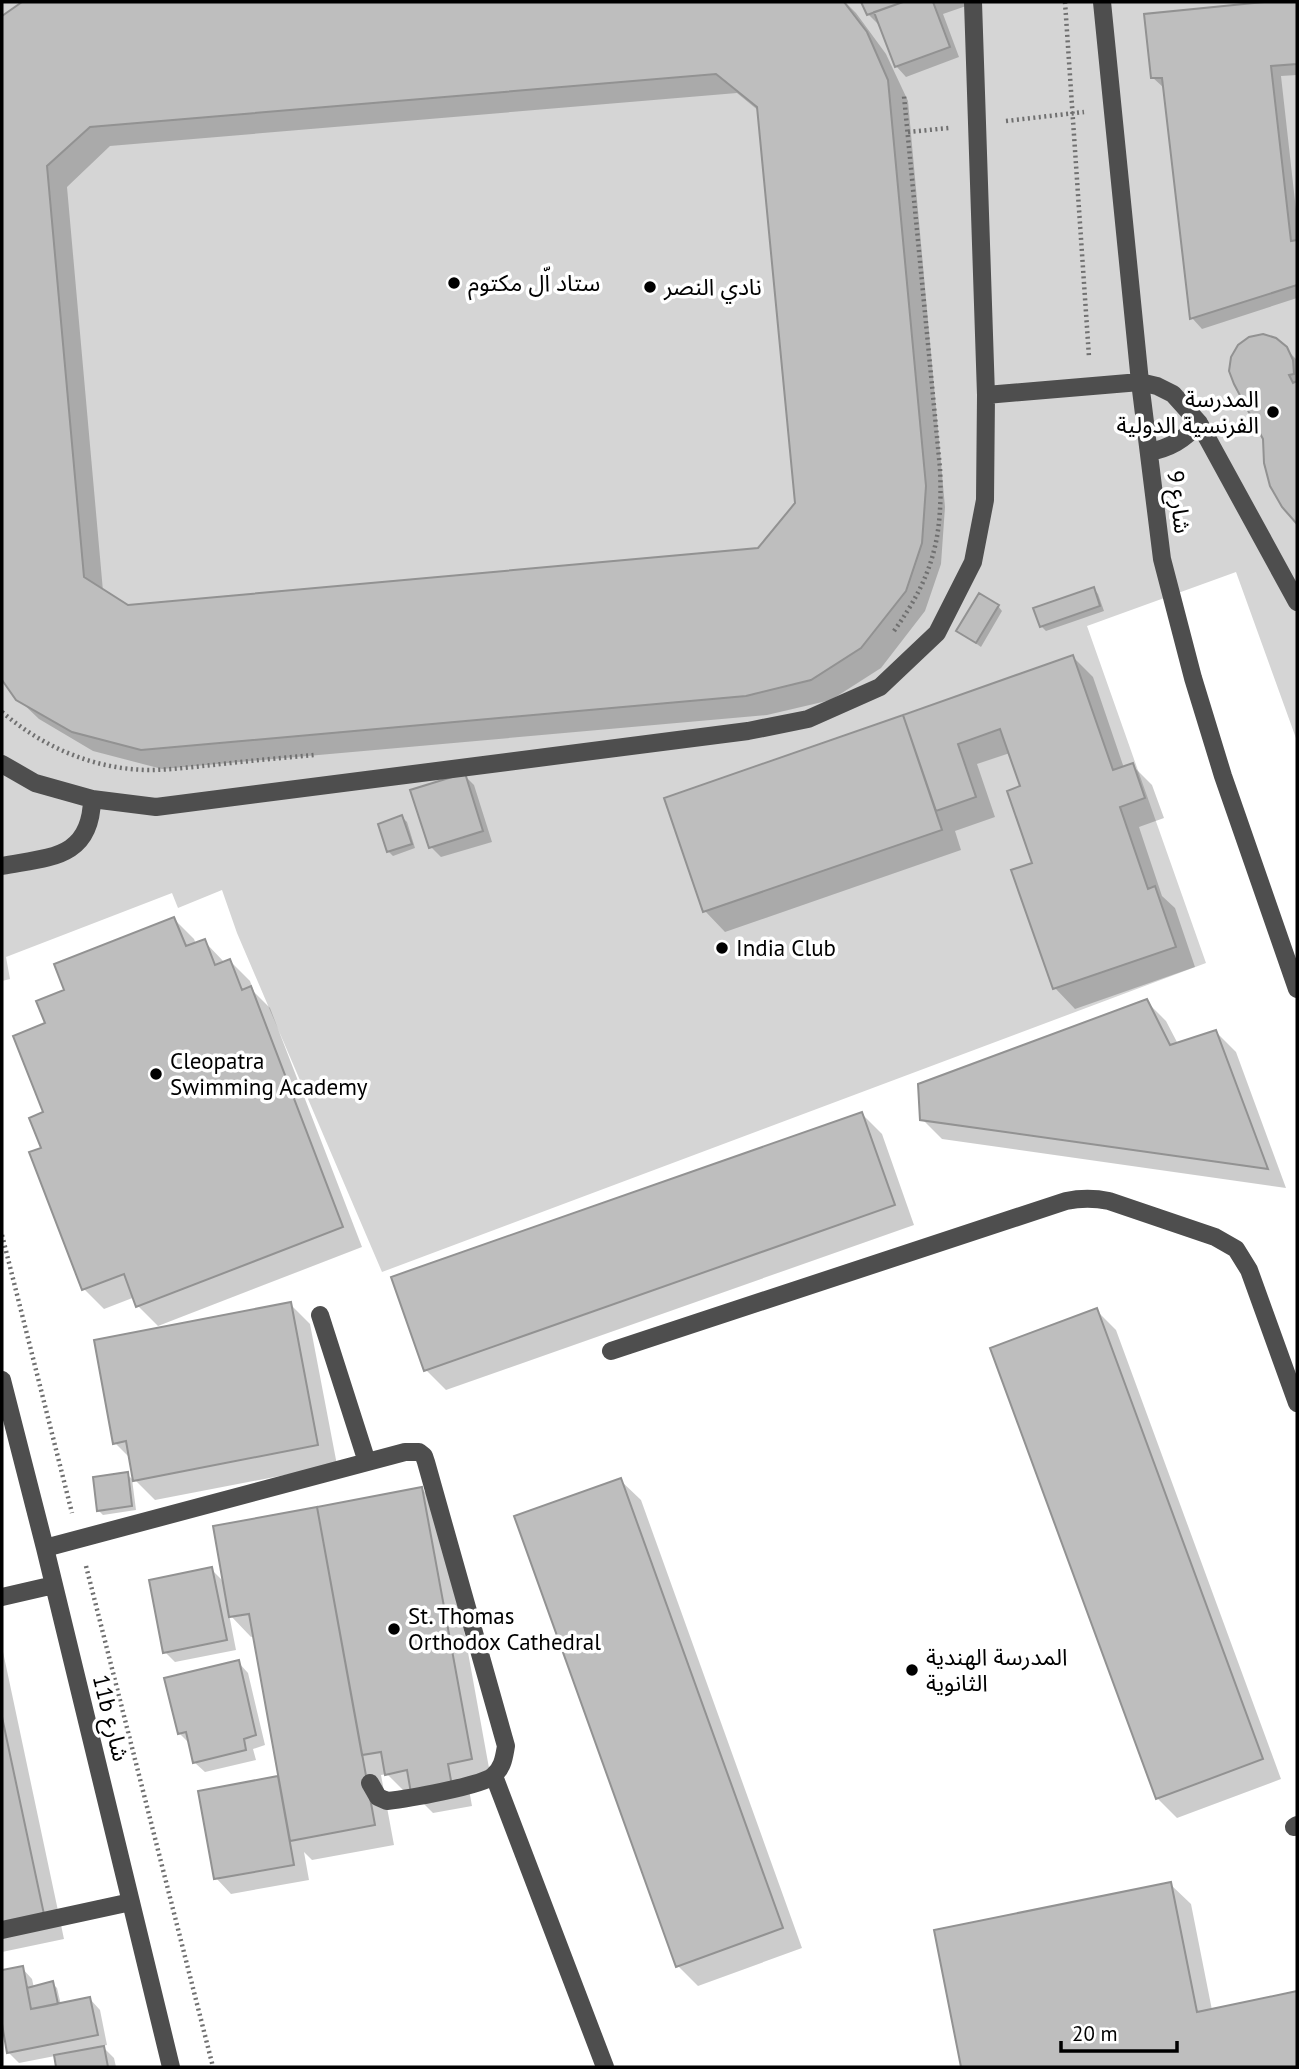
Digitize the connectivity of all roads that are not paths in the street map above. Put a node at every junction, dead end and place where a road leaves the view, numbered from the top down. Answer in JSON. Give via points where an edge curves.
{"nodes":[{"id":1,"x":973,"y":2,"type":"edge"},
{"id":2,"x":1102,"y":2,"type":"edge"},
{"id":3,"x":1140,"y":382,"type":"junction"},
{"id":4,"x":986,"y":395,"type":"junction"},
{"id":5,"x":1199,"y":424,"type":"junction"},
{"id":6,"x":1149,"y":452,"type":"junction"},
{"id":7,"x":1297,"y":602,"type":"edge"},
{"id":8,"x":2,"y":764,"type":"edge"},
{"id":9,"x":92,"y":799,"type":"junction"},
{"id":10,"x":2,"y":866,"type":"edge"},
{"id":11,"x":1297,"y":989,"type":"edge"},
{"id":12,"x":320,"y":1315,"type":"dead end"},
{"id":13,"x":611,"y":1351,"type":"dead end"},
{"id":14,"x":2,"y":1380,"type":"edge"},
{"id":15,"x":1297,"y":1403,"type":"edge"},
{"id":16,"x":367,"y":1462,"type":"junction"},
{"id":17,"x":45,"y":1548,"type":"junction"},
{"id":18,"x":54,"y":1586,"type":"junction"},
{"id":19,"x":2,"y":1597,"type":"edge"},
{"id":20,"x":494,"y":1776,"type":"junction"},
{"id":21,"x":370,"y":1783,"type":"dead end"},
{"id":22,"x":131,"y":1902,"type":"junction"},
{"id":23,"x":2,"y":1930,"type":"edge"},
{"id":24,"x":171,"y":2067,"type":"edge"},
{"id":25,"x":605,"y":2067,"type":"edge"}],
"edges":[{"from":1,"to":4,"type":"street"},
{"from":2,"to":3,"type":"street","name":"شارع 9"},
{"from":3,"to":4,"type":"street"},
{"from":3,"to":5,"type":"street","via":[[1172,394]]},
{"from":3,"to":6,"type":"street","name":"شارع 9"},
{"from":4,"to":9,"type":"street","via":[[985,500],[973,562],[937,633],[880,687],[808,719],[748,731],[156,807]]},
{"from":5,"to":6,"type":"street","via":[[1177,443]]},
{"from":5,"to":7,"type":"street"},
{"from":6,"to":11,"type":"street","name":"شارع 9","via":[[1163,568],[1193,678]]},
{"from":8,"to":9,"type":"street","via":[[35,783]]},
{"from":9,"to":10,"type":"street","via":[[89,825],[73,847],[62,854]]},
{"from":12,"to":16,"type":"street"},
{"from":13,"to":15,"type":"street","via":[[1066,1201],[1095,1198],[1215,1237],[1236,1249],[1249,1270]]},
{"from":14,"to":17,"type":"street","name":"11b شارع"},
{"from":16,"to":17,"type":"street"},
{"from":16,"to":20,"type":"street","via":[[412,1451],[424,1456],[506,1746],[503,1763]]},
{"from":17,"to":18,"type":"street","name":"11b شارع"},
{"from":18,"to":19,"type":"street"},
{"from":18,"to":22,"type":"street","name":"11b شارع"},
{"from":20,"to":21,"type":"street","via":[[387,1801],[377,1797]]},
{"from":20,"to":25,"type":"street"},
{"from":22,"to":23,"type":"street"},
{"from":22,"to":24,"type":"street","name":"11b شارع"}]}
